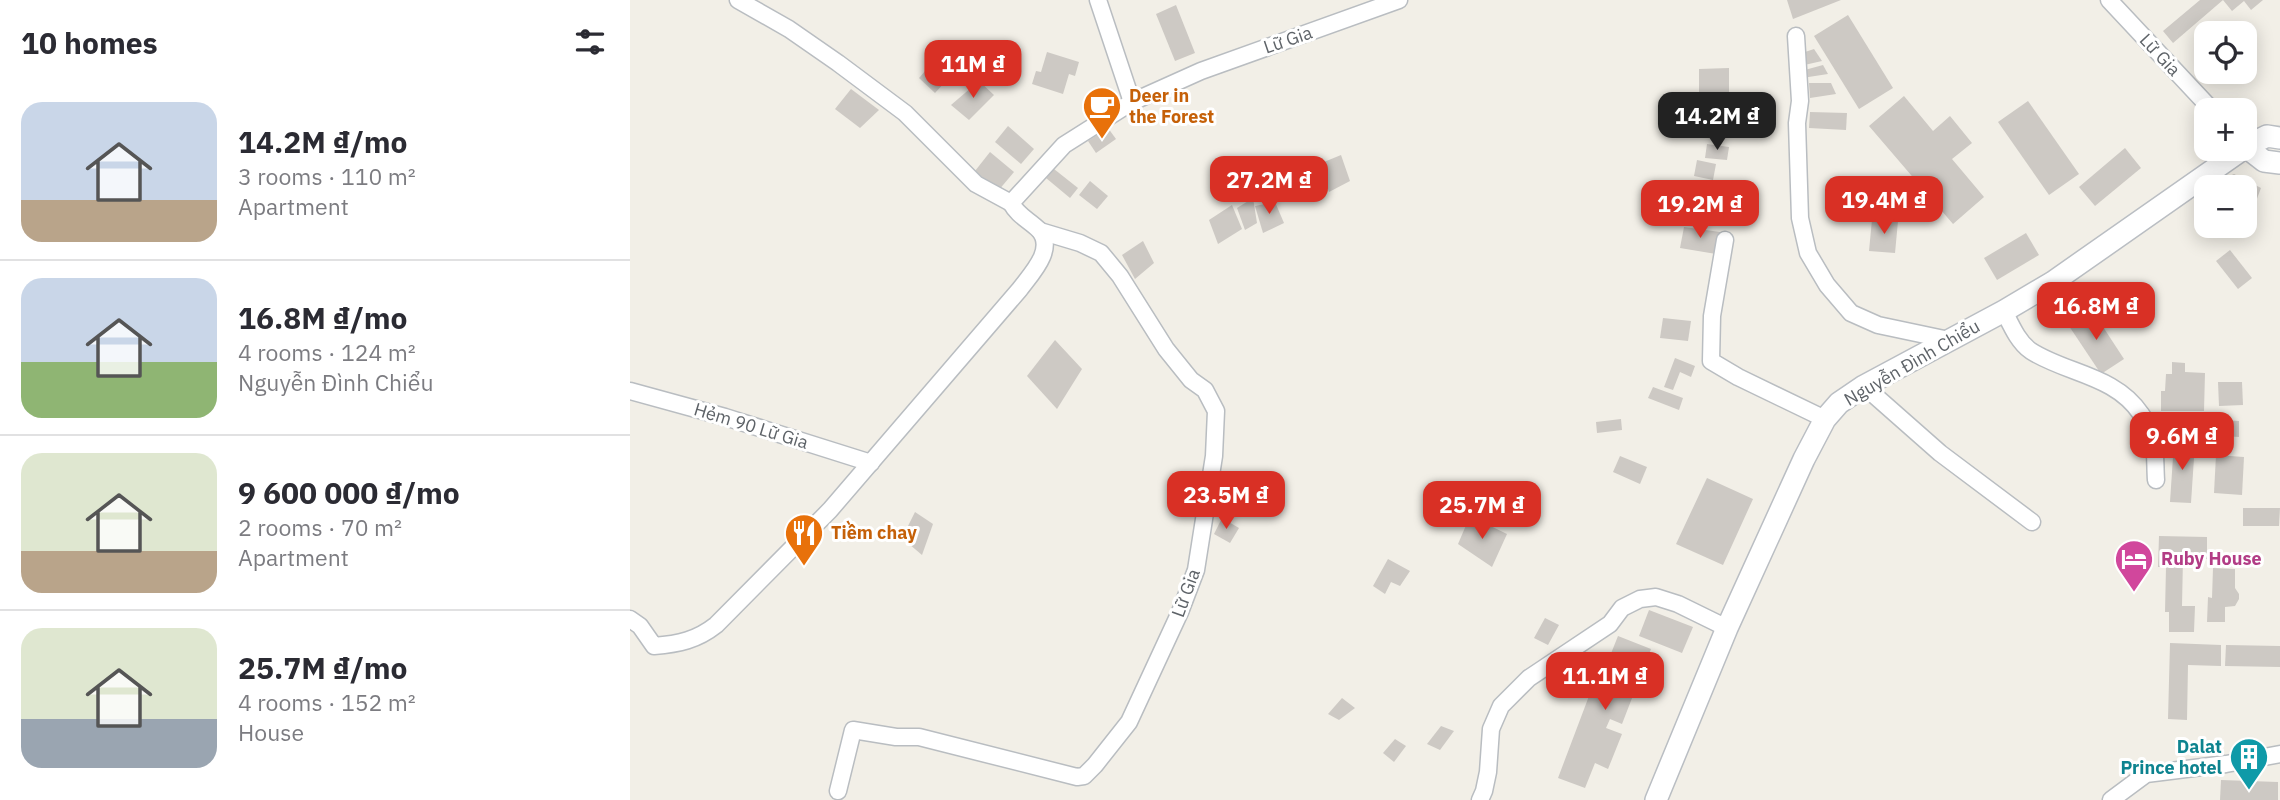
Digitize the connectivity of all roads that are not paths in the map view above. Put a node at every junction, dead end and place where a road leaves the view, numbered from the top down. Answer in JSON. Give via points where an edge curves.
{"nodes":[{"id":1,"x":738,"y":0,"type":"edge"},
{"id":2,"x":1098,"y":0,"type":"edge"},
{"id":3,"x":1399,"y":0,"type":"edge"},
{"id":4,"x":2109,"y":0,"type":"edge"},
{"id":5,"x":1796,"y":36,"type":"dead end"},
{"id":6,"x":2201,"y":98,"type":"edge"},
{"id":7,"x":1132,"y":102,"type":"junction"},
{"id":8,"x":2280,"y":138,"type":"edge"},
{"id":9,"x":2257,"y":141,"type":"edge"},
{"id":10,"x":2257,"y":156,"type":"edge"},
{"id":11,"x":2225,"y":161,"type":"edge"},
{"id":12,"x":2280,"y":163,"type":"edge"},
{"id":13,"x":1011,"y":203,"type":"junction"},
{"id":14,"x":1040,"y":231,"type":"junction"},
{"id":15,"x":1725,"y":240,"type":"dead end"},
{"id":16,"x":2004,"y":312,"type":"junction"},
{"id":17,"x":1949,"y":340,"type":"junction"},
{"id":18,"x":1864,"y":386,"type":"junction"},
{"id":19,"x":630,"y":391,"type":"edge"},
{"id":20,"x":1825,"y":419,"type":"junction"},
{"id":21,"x":871,"y":463,"type":"junction"},
{"id":22,"x":2156,"y":480,"type":"dead end"},
{"id":23,"x":2032,"y":522,"type":"dead end"},
{"id":24,"x":630,"y":619,"type":"edge"},
{"id":25,"x":1727,"y":628,"type":"junction"},
{"id":26,"x":2280,"y":754,"type":"edge"},
{"id":27,"x":838,"y":791,"type":"dead end"},
{"id":28,"x":1480,"y":800,"type":"edge"},
{"id":29,"x":1656,"y":800,"type":"edge"},
{"id":30,"x":2111,"y":800,"type":"edge"}],
"edges":[{"from":1,"to":13,"type":"street","via":[[838,63],[905,113],[976,184]]},
{"from":2,"to":7,"type":"street"},
{"from":3,"to":7,"type":"street","name":"Lữ Gia","via":[[1201,71]]},
{"from":4,"to":6,"type":"street","name":"Lữ Gia"},
{"from":5,"to":17,"type":"street","via":[[1800,218],[1808,253],[1851,313],[1878,325]]},
{"from":7,"to":13,"type":"street","name":"Lữ Gia","via":[[1064,145]]},
{"from":8,"to":9,"type":"main road","name":"Nguyễn Đình Chiểu","via":[[2267,136]]},
{"from":10,"to":12,"type":"main road"},
{"from":11,"to":16,"type":"main road","name":"Nguyễn Đình Chiểu"},
{"from":13,"to":14,"type":"street","name":"Lữ Gia"},
{"from":14,"to":21,"type":"street","via":[[1044,249],[1028,279]]},
{"from":14,"to":27,"type":"street","name":"Lữ Gia","via":[[1101,253],[1166,349],[1212,399],[1216,411],[1214,456],[1196,570],[1129,722],[1084,776],[919,737],[853,730]]},
{"from":15,"to":20,"type":"street","via":[[1712,316],[1711,361]]},
{"from":16,"to":17,"type":"main road","name":"Nguyễn Đình Chiểu"},
{"from":16,"to":22,"type":"street","via":[[2029,350],[2118,390],[2135,405],[2154,439]]},
{"from":17,"to":18,"type":"main road","name":"Nguyễn Đình Chiểu"},
{"from":18,"to":20,"type":"main road","name":"Nguyễn Đình Chiểu"},
{"from":18,"to":23,"type":"street","via":[[1940,453]]},
{"from":19,"to":21,"type":"street","name":"Hẻm 90 Lữ Gia"},
{"from":20,"to":25,"type":"main road","name":"Nguyễn Đình Chiểu"},
{"from":21,"to":24,"type":"street","via":[[830,510],[701,637],[654,646]]},
{"from":25,"to":28,"type":"street","via":[[1656,597],[1622,608],[1610,624],[1529,678],[1501,706],[1491,729],[1488,772]]},
{"from":25,"to":29,"type":"main road","name":"Nguyễn Đình Chiểu"},
{"from":26,"to":30,"type":"street","via":[[2146,774]]}]}
